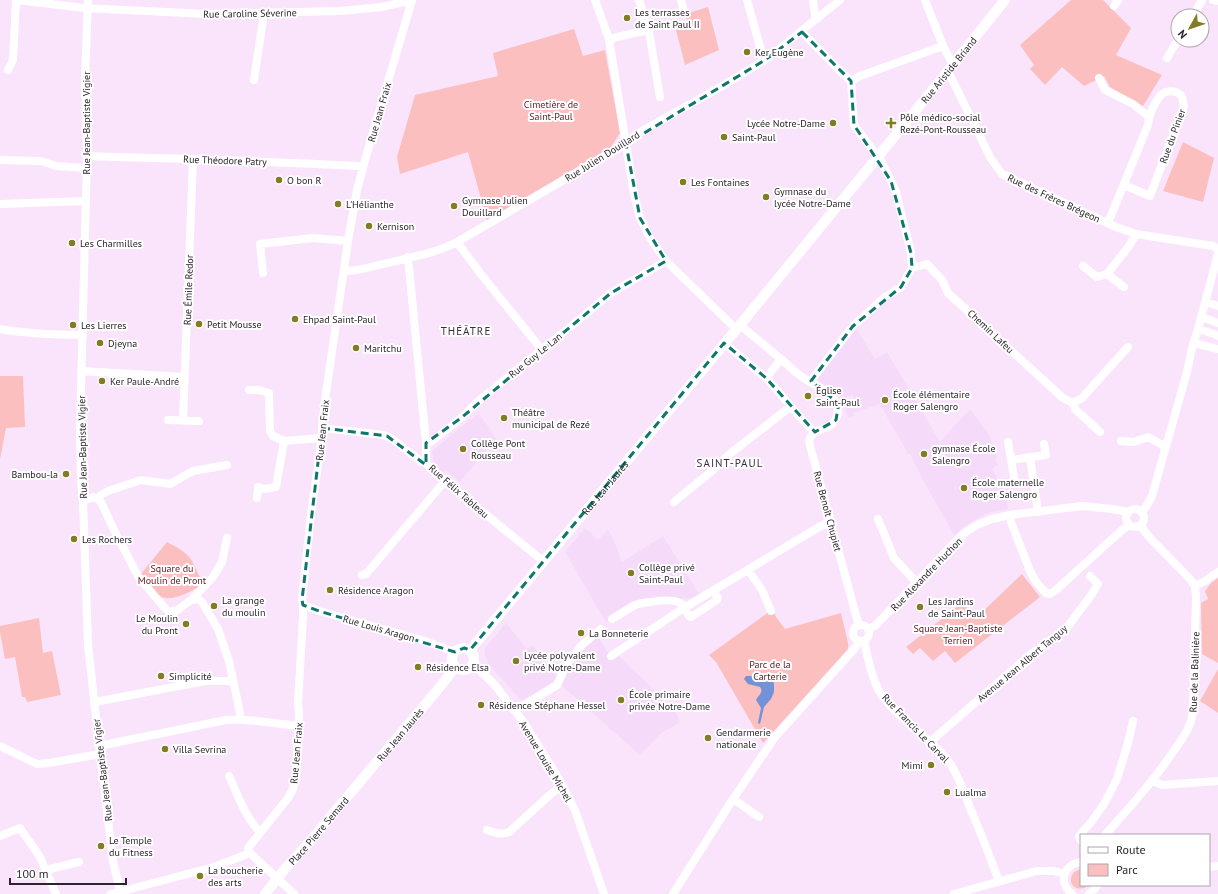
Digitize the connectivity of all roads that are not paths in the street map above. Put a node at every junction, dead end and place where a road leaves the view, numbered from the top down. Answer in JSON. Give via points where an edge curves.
{"nodes":[{"id":1,"x":17,"y":0,"type":"edge"},
{"id":2,"x":412,"y":0,"type":"edge"},
{"id":3,"x":596,"y":0,"type":"edge"},
{"id":4,"x":639,"y":0,"type":"edge"},
{"id":5,"x":681,"y":0,"type":"edge"},
{"id":6,"x":747,"y":0,"type":"edge"},
{"id":7,"x":813,"y":0,"type":"edge"},
{"id":8,"x":840,"y":0,"type":"edge"},
{"id":9,"x":925,"y":0,"type":"edge"},
{"id":10,"x":1005,"y":0,"type":"edge"},
{"id":11,"x":1214,"y":0,"type":"edge"},
{"id":12,"x":1218,"y":1,"type":"edge"},
{"id":13,"x":88,"y":4,"type":"edge"},
{"id":14,"x":684,"y":12,"type":"dead end"},
{"id":15,"x":264,"y":13,"type":"junction"},
{"id":16,"x":817,"y":19,"type":"junction"},
{"id":17,"x":648,"y":30,"type":"junction"},
{"id":18,"x":802,"y":32,"type":"junction"},
{"id":19,"x":608,"y":39,"type":"junction"},
{"id":20,"x":943,"y":46,"type":"junction"},
{"id":21,"x":1173,"y":48,"type":"edge"},
{"id":22,"x":1167,"y":58,"type":"dead end"},
{"id":23,"x":765,"y":60,"type":"junction"},
{"id":24,"x":950,"y":68,"type":"junction"},
{"id":25,"x":8,"y":70,"type":"dead end"},
{"id":26,"x":1099,"y":78,"type":"dead end"},
{"id":27,"x":254,"y":80,"type":"dead end"},
{"id":28,"x":851,"y":81,"type":"junction"},
{"id":29,"x":660,"y":97,"type":"dead end"},
{"id":30,"x":1149,"y":117,"type":"junction"},
{"id":31,"x":626,"y":144,"type":"junction"},
{"id":32,"x":87,"y":156,"type":"junction"},
{"id":33,"x":878,"y":157,"type":"junction"},
{"id":34,"x":194,"y":159,"type":"junction"},
{"id":35,"x":0,"y":160,"type":"edge"},
{"id":36,"x":86,"y":168,"type":"junction"},
{"id":37,"x":364,"y":168,"type":"junction"},
{"id":38,"x":1124,"y":185,"type":"junction"},
{"id":39,"x":85,"y":201,"type":"junction"},
{"id":40,"x":0,"y":204,"type":"edge"},
{"id":41,"x":1108,"y":223,"type":"junction"},
{"id":42,"x":1136,"y":234,"type":"junction"},
{"id":43,"x":348,"y":241,"type":"junction"},
{"id":44,"x":457,"y":242,"type":"junction"},
{"id":45,"x":1218,"y":249,"type":"edge"},
{"id":46,"x":1218,"y":254,"type":"edge"},
{"id":47,"x":408,"y":258,"type":"junction"},
{"id":48,"x":666,"y":261,"type":"junction"},
{"id":49,"x":1083,"y":266,"type":"dead end"},
{"id":50,"x":912,"y":268,"type":"junction"},
{"id":51,"x":344,"y":272,"type":"junction"},
{"id":52,"x":263,"y":273,"type":"dead end"},
{"id":53,"x":1107,"y":274,"type":"junction"},
{"id":54,"x":1215,"y":278,"type":"edge"},
{"id":55,"x":1124,"y":287,"type":"dead end"},
{"id":56,"x":1206,"y":302,"type":"junction"},
{"id":57,"x":1218,"y":306,"type":"edge"},
{"id":58,"x":1202,"y":317,"type":"junction"},
{"id":59,"x":1218,"y":323,"type":"edge"},
{"id":60,"x":738,"y":327,"type":"junction"},
{"id":61,"x":0,"y":329,"type":"edge"},
{"id":62,"x":1198,"y":329,"type":"junction"},
{"id":63,"x":83,"y":335,"type":"junction"},
{"id":64,"x":1218,"y":336,"type":"edge"},
{"id":65,"x":724,"y":343,"type":"junction"},
{"id":66,"x":1194,"y":343,"type":"junction"},
{"id":67,"x":1128,"y":348,"type":"dead end"},
{"id":68,"x":1218,"y":349,"type":"edge"},
{"id":69,"x":542,"y":350,"type":"junction"},
{"id":70,"x":781,"y":359,"type":"junction"},
{"id":71,"x":81,"y":371,"type":"junction"},
{"id":72,"x":185,"y":376,"type":"junction"},
{"id":73,"x":766,"y":378,"type":"junction"},
{"id":74,"x":810,"y":382,"type":"junction"},
{"id":75,"x":249,"y":390,"type":"dead end"},
{"id":76,"x":1073,"y":403,"type":"junction"},
{"id":77,"x":790,"y":407,"type":"junction"},
{"id":78,"x":168,"y":420,"type":"dead end"},
{"id":79,"x":183,"y":420,"type":"junction"},
{"id":80,"x":199,"y":421,"type":"dead end"},
{"id":81,"x":322,"y":428,"type":"junction"},
{"id":82,"x":815,"y":432,"type":"junction"},
{"id":83,"x":1100,"y":432,"type":"dead end"},
{"id":84,"x":321,"y":438,"type":"junction"},
{"id":85,"x":284,"y":441,"type":"junction"},
{"id":86,"x":1121,"y":441,"type":"dead end"},
{"id":87,"x":1008,"y":442,"type":"dead end"},
{"id":88,"x":426,"y":443,"type":"junction"},
{"id":89,"x":1044,"y":444,"type":"dead end"},
{"id":90,"x":1166,"y":447,"type":"junction"},
{"id":91,"x":1030,"y":457,"type":"junction"},
{"id":92,"x":1011,"y":460,"type":"junction"},
{"id":93,"x":426,"y":462,"type":"junction"},
{"id":94,"x":227,"y":466,"type":"dead end"},
{"id":95,"x":445,"y":481,"type":"junction"},
{"id":96,"x":1015,"y":482,"type":"dead end"},
{"id":97,"x":257,"y":498,"type":"dead end"},
{"id":98,"x":98,"y":499,"type":"junction"},
{"id":99,"x":83,"y":501,"type":"junction"},
{"id":100,"x":674,"y":502,"type":"dead end"},
{"id":101,"x":1038,"y":512,"type":"junction"},
{"id":102,"x":1128,"y":512,"type":"junction"},
{"id":103,"x":1141,"y":512,"type":"junction"},
{"id":104,"x":1010,"y":515,"type":"junction"},
{"id":105,"x":878,"y":519,"type":"dead end"},
{"id":106,"x":830,"y":522,"type":"junction"},
{"id":107,"x":1129,"y":525,"type":"junction"},
{"id":108,"x":1140,"y":525,"type":"junction"},
{"id":109,"x":227,"y":538,"type":"dead end"},
{"id":110,"x":544,"y":561,"type":"junction"},
{"id":111,"x":748,"y":570,"type":"junction"},
{"id":112,"x":1218,"y":572,"type":"edge"},
{"id":113,"x":362,"y":575,"type":"dead end"},
{"id":114,"x":1090,"y":576,"type":"dead end"},
{"id":115,"x":917,"y":582,"type":"junction"},
{"id":116,"x":1194,"y":586,"type":"junction"},
{"id":117,"x":191,"y":600,"type":"junction"},
{"id":118,"x":303,"y":605,"type":"junction"},
{"id":119,"x":684,"y":608,"type":"junction"},
{"id":120,"x":771,"y":611,"type":"dead end"},
{"id":121,"x":612,"y":619,"type":"dead end"},
{"id":122,"x":859,"y":625,"type":"junction"},
{"id":123,"x":601,"y":629,"type":"dead end"},
{"id":124,"x":869,"y":629,"type":"junction"},
{"id":125,"x":862,"y":641,"type":"junction"},
{"id":126,"x":470,"y":650,"type":"junction"},
{"id":127,"x":455,"y":652,"type":"junction"},
{"id":128,"x":611,"y":656,"type":"dead end"},
{"id":129,"x":473,"y":664,"type":"junction"},
{"id":130,"x":455,"y":667,"type":"junction"},
{"id":131,"x":233,"y":682,"type":"junction"},
{"id":132,"x":95,"y":702,"type":"junction"},
{"id":133,"x":514,"y":710,"type":"junction"},
{"id":134,"x":240,"y":719,"type":"junction"},
{"id":135,"x":1133,"y":721,"type":"dead end"},
{"id":136,"x":299,"y":726,"type":"junction"},
{"id":137,"x":930,"y":742,"type":"junction"},
{"id":138,"x":0,"y":746,"type":"edge"},
{"id":139,"x":99,"y":750,"type":"junction"},
{"id":140,"x":229,"y":776,"type":"dead end"},
{"id":141,"x":1153,"y":781,"type":"junction"},
{"id":142,"x":1218,"y":781,"type":"edge"},
{"id":143,"x":359,"y":782,"type":"joint"},
{"id":144,"x":563,"y":786,"type":"junction"},
{"id":145,"x":732,"y":799,"type":"junction"},
{"id":146,"x":759,"y":817,"type":"dead end"},
{"id":147,"x":487,"y":830,"type":"dead end"},
{"id":148,"x":260,"y":832,"type":"junction"},
{"id":149,"x":1080,"y":834,"type":"edge"},
{"id":150,"x":1107,"y":834,"type":"edge"},
{"id":151,"x":0,"y":836,"type":"edge"},
{"id":152,"x":250,"y":853,"type":"junction"},
{"id":153,"x":79,"y":862,"type":"dead end"},
{"id":154,"x":1080,"y":862,"type":"edge"},
{"id":155,"x":46,"y":870,"type":"junction"},
{"id":156,"x":1064,"y":874,"type":"junction"},
{"id":157,"x":277,"y":878,"type":"junction"},
{"id":158,"x":999,"y":881,"type":"junction"},
{"id":159,"x":120,"y":891,"type":"junction"},
{"id":160,"x":56,"y":894,"type":"edge"},
{"id":161,"x":111,"y":894,"type":"edge"},
{"id":162,"x":265,"y":894,"type":"edge"},
{"id":163,"x":294,"y":894,"type":"edge"},
{"id":164,"x":604,"y":894,"type":"edge"},
{"id":165,"x":673,"y":894,"type":"edge"},
{"id":166,"x":954,"y":894,"type":"edge"},
{"id":167,"x":1072,"y":894,"type":"edge"}],
"edges":[{"from":1,"to":13,"type":"street","name":"Rue Caroline Séverine"},
{"from":1,"to":25,"type":"street","via":[[13,60]]},
{"from":2,"to":15,"type":"street","name":"Rue Caroline Séverine","via":[[362,10]]},
{"from":2,"to":37,"type":"street","name":"Rue Jean Fraix"},
{"from":3,"to":19,"type":"street"},
{"from":4,"to":17,"type":"street"},
{"from":5,"to":14,"type":"street"},
{"from":6,"to":23,"type":"street"},
{"from":7,"to":16,"type":"street"},
{"from":8,"to":16,"type":"street","name":"Rue Julien Douillard"},
{"from":9,"to":20,"type":"street","name":"Rue des Frères Brégeon"},
{"from":10,"to":24,"type":"main road","name":"Rue Aristide Briand"},
{"from":11,"to":12,"type":"street"},
{"from":13,"to":15,"type":"street","name":"Rue Caroline Séverine","via":[[207,14]]},
{"from":13,"to":32,"type":"street","name":"Rue Jean-Baptiste Vigier"},
{"from":15,"to":27,"type":"street"},
{"from":16,"to":18,"type":"street","name":"Rue Julien Douillard"},
{"from":17,"to":19,"type":"street"},
{"from":17,"to":29,"type":"street"},
{"from":18,"to":23,"type":"street","name":"Rue Julien Douillard"},
{"from":18,"to":28,"type":"street"},
{"from":19,"to":31,"type":"street"},
{"from":20,"to":24,"type":"street","name":"Rue des Frères Brégeon"},
{"from":20,"to":28,"type":"street"},
{"from":21,"to":22,"type":"street"},
{"from":23,"to":31,"type":"street","name":"Rue Julien Douillard","via":[[637,134]]},
{"from":24,"to":33,"type":"main road","name":"Rue Aristide Briand"},
{"from":24,"to":41,"type":"street","name":"Rue des Frères Brégeon","via":[[990,159],[1002,174]]},
{"from":26,"to":30,"type":"street","via":[[1105,90],[1132,104]]},
{"from":28,"to":33,"type":"street","via":[[854,125]]},
{"from":30,"to":38,"type":"street","name":"Rue du Pinier"},
{"from":30,"to":38,"type":"street","name":"Rue du Pinier","via":[[1161,95],[1169,91],[1178,92],[1182,97],[1184,106],[1150,196]]},
{"from":31,"to":44,"type":"street","name":"Rue Julien Douillard"},
{"from":31,"to":48,"type":"street","via":[[640,218]]},
{"from":32,"to":34,"type":"street","name":"Rue Théodore Patry"},
{"from":32,"to":36,"type":"street","name":"Rue Jean-Baptiste Vigier"},
{"from":33,"to":50,"type":"street","via":[[896,192],[911,253]]},
{"from":33,"to":60,"type":"main road","name":"Rue Aristide Briand"},
{"from":34,"to":37,"type":"street","name":"Rue Théodore Patry"},
{"from":34,"to":72,"type":"street","name":"Rue Émile Redor"},
{"from":35,"to":36,"type":"street","via":[[41,161],[56,166]]},
{"from":36,"to":39,"type":"street","name":"Rue Jean-Baptiste Vigier"},
{"from":37,"to":43,"type":"street","name":"Rue Jean Fraix"},
{"from":38,"to":41,"type":"street","name":"Rue du Pinier"},
{"from":39,"to":40,"type":"street"},
{"from":39,"to":63,"type":"street","name":"Rue Jean-Baptiste Vigier"},
{"from":41,"to":42,"type":"street","name":"Rue des Frères Brégeon"},
{"from":42,"to":45,"type":"street","name":"Rue des Frères Brégeon","via":[[1213,246]]},
{"from":42,"to":53,"type":"street"},
{"from":43,"to":51,"type":"street","name":"Rue Jean Fraix"},
{"from":43,"to":52,"type":"street","via":[[313,238],[260,244]]},
{"from":44,"to":47,"type":"street","name":"Rue Julien Douillard"},
{"from":44,"to":69,"type":"street"},
{"from":46,"to":54,"type":"street"},
{"from":47,"to":51,"type":"street","name":"Rue Julien Douillard"},
{"from":47,"to":88,"type":"street"},
{"from":48,"to":60,"type":"street"},
{"from":48,"to":69,"type":"street","name":"Rue Guy Le Lan","via":[[611,293]]},
{"from":49,"to":53,"type":"street","via":[[1098,277]]},
{"from":50,"to":74,"type":"street","via":[[901,287],[885,297],[853,326]]},
{"from":50,"to":76,"type":"street","name":"Chemin Lafeu","via":[[927,264],[942,280],[948,293],[1063,398]]},
{"from":51,"to":81,"type":"street","name":"Rue Jean Fraix"},
{"from":53,"to":55,"type":"street"},
{"from":54,"to":56,"type":"street"},
{"from":56,"to":57,"type":"street"},
{"from":56,"to":58,"type":"street"},
{"from":58,"to":59,"type":"street"},
{"from":58,"to":62,"type":"street"},
{"from":60,"to":65,"type":"main road","name":"Rue Jean Jaurès"},
{"from":60,"to":70,"type":"street"},
{"from":61,"to":63,"type":"street","via":[[34,334]]},
{"from":62,"to":64,"type":"street"},
{"from":62,"to":66,"type":"street"},
{"from":63,"to":71,"type":"street","name":"Rue Jean-Baptiste Vigier"},
{"from":65,"to":73,"type":"street"},
{"from":65,"to":110,"type":"main road","name":"Rue Jean Jaurès"},
{"from":66,"to":68,"type":"street"},
{"from":66,"to":90,"type":"street"},
{"from":67,"to":76,"type":"street","via":[[1082,398]]},
{"from":69,"to":88,"type":"street","name":"Rue Guy Le Lan","via":[[431,442]]},
{"from":70,"to":73,"type":"street"},
{"from":70,"to":74,"type":"street"},
{"from":71,"to":72,"type":"street"},
{"from":71,"to":99,"type":"street","name":"Rue Jean-Baptiste Vigier","via":[[80,445]]},
{"from":72,"to":79,"type":"street","name":"Rue Émile Redor"},
{"from":73,"to":77,"type":"street"},
{"from":74,"to":82,"type":"street","via":[[830,396],[838,408],[836,420]]},
{"from":75,"to":85,"type":"street","via":[[269,393],[270,431],[273,436]]},
{"from":76,"to":83,"type":"street","name":"Chemin Lafeu","via":[[1075,409]]},
{"from":77,"to":82,"type":"street"},
{"from":77,"to":100,"type":"street"},
{"from":78,"to":79,"type":"street"},
{"from":79,"to":80,"type":"street"},
{"from":81,"to":84,"type":"street","name":"Rue Jean Fraix"},
{"from":81,"to":93,"type":"street","name":"Rue Félix Tableau","via":[[387,436],[422,462]]},
{"from":82,"to":106,"type":"street","name":"Rue Benoît Chupiet","via":[[811,436],[810,446]]},
{"from":84,"to":85,"type":"street"},
{"from":84,"to":118,"type":"street","name":"Rue Jean Fraix"},
{"from":85,"to":97,"type":"street","via":[[276,487],[258,487]]},
{"from":86,"to":90,"type":"street","via":[[1134,442],[1148,437]]},
{"from":87,"to":92,"type":"street"},
{"from":88,"to":93,"type":"street"},
{"from":89,"to":91,"type":"street","via":[[1046,455]]},
{"from":90,"to":103,"type":"street","via":[[1152,496]]},
{"from":91,"to":92,"type":"street"},
{"from":91,"to":101,"type":"street"},
{"from":92,"to":96,"type":"street"},
{"from":93,"to":95,"type":"street","name":"Rue Félix Tableau"},
{"from":94,"to":98,"type":"street","via":[[193,471],[170,484],[141,480],[108,490]]},
{"from":95,"to":110,"type":"street","name":"Rue Félix Tableau"},
{"from":95,"to":113,"type":"street","via":[[366,574]]},
{"from":98,"to":99,"type":"street","via":[[94,497]]},
{"from":98,"to":117,"type":"street","via":[[106,510],[138,576],[166,609],[174,612]]},
{"from":99,"to":132,"type":"street","name":"Rue Jean-Baptiste Vigier","via":[[88,644]]},
{"from":101,"to":102,"type":"street","name":"Rue Alexandre Huchon","via":[[1082,506]]},
{"from":101,"to":104,"type":"street","name":"Rue Alexandre Huchon"},
{"from":102,"to":103,"type":"street","via":[[1136,509]]},
{"from":102,"to":107,"type":"street","via":[[1126,521]]},
{"from":103,"to":108,"type":"street","via":[[1143,520]]},
{"from":104,"to":107,"type":"street","via":[[1030,571],[1036,582],[1050,594]]},
{"from":104,"to":115,"type":"street","name":"Rue Alexandre Huchon","via":[[992,519],[966,532]]},
{"from":105,"to":115,"type":"street","via":[[894,558]]},
{"from":106,"to":111,"type":"street"},
{"from":106,"to":122,"type":"street","name":"Rue Benoît Chupiet"},
{"from":107,"to":108,"type":"street"},
{"from":108,"to":116,"type":"street"},
{"from":109,"to":117,"type":"street","via":[[222,562],[212,579]]},
{"from":110,"to":126,"type":"main road","name":"Rue Jean Jaurès"},
{"from":111,"to":119,"type":"street","via":[[713,591],[718,600],[691,617]]},
{"from":111,"to":120,"type":"street","via":[[762,590]]},
{"from":112,"to":116,"type":"street"},
{"from":114,"to":137,"type":"street","name":"Avenue Jean Albert Tanguy","via":[[1098,584],[1066,629],[1031,654]]},
{"from":115,"to":124,"type":"street","name":"Rue Alexandre Huchon","via":[[876,626]]},
{"from":116,"to":141,"type":"street","name":"Rue de la Balinière","via":[[1196,604],[1193,718],[1187,732]]},
{"from":117,"to":131,"type":"street","via":[[198,599],[202,602],[218,629]]},
{"from":118,"to":127,"type":"street","name":"Rue Louis Aragon","via":[[319,612],[443,646]]},
{"from":118,"to":136,"type":"street","name":"Rue Jean Fraix"},
{"from":119,"to":121,"type":"street","via":[[679,602],[673,601],[638,604]]},
{"from":119,"to":128,"type":"street"},
{"from":122,"to":124,"type":"street","via":[[867,626]]},
{"from":122,"to":125,"type":"street","via":[[854,629],[853,635]]},
{"from":123,"to":133,"type":"street","via":[[582,645],[567,664],[558,685]]},
{"from":124,"to":125,"type":"street","via":[[868,638]]},
{"from":125,"to":137,"type":"street","name":"Rue Francis Le Carval","via":[[880,692],[896,711]]},
{"from":125,"to":145,"type":"street","via":[[775,737]]},
{"from":126,"to":127,"type":"main road","via":[[464,648]]},
{"from":126,"to":129,"type":"main road","via":[[474,656]]},
{"from":127,"to":130,"type":"main road","via":[[452,659]]},
{"from":129,"to":130,"type":"main road","via":[[465,670]]},
{"from":129,"to":133,"type":"street","name":"Avenue Louise Michel","via":[[494,684]]},
{"from":130,"to":143,"type":"main road","name":"Rue Jean Jaurès"},
{"from":131,"to":132,"type":"street","via":[[205,681]]},
{"from":131,"to":134,"type":"street"},
{"from":132,"to":139,"type":"street","name":"Rue Jean-Baptiste Vigier"},
{"from":133,"to":144,"type":"street","name":"Avenue Louise Michel"},
{"from":134,"to":136,"type":"street"},
{"from":134,"to":139,"type":"street","via":[[226,720]]},
{"from":135,"to":149,"type":"street","via":[[1117,779],[1104,804]]},
{"from":136,"to":148,"type":"street","name":"Rue Jean Fraix","via":[[293,789]]},
{"from":137,"to":158,"type":"street","name":"Rue Francis Le Carval","via":[[947,760],[959,779]]},
{"from":138,"to":139,"type":"street","via":[[37,764]]},
{"from":139,"to":159,"type":"street","name":"Rue Jean-Baptiste Vigier","via":[[113,861]]},
{"from":140,"to":148,"type":"street","via":[[246,814]]},
{"from":141,"to":142,"type":"street","via":[[1162,785]]},
{"from":141,"to":150,"type":"street","name":"Rue de la Balinière"},
{"from":143,"to":157,"type":"main road","name":"Place Pierre Semard"},
{"from":144,"to":147,"type":"street","via":[[509,832],[498,834]]},
{"from":144,"to":164,"type":"street","name":"Avenue Louise Michel","via":[[575,810]]},
{"from":145,"to":146,"type":"street"},
{"from":145,"to":165,"type":"street"},
{"from":148,"to":152,"type":"street","name":"Rue Jean Fraix","via":[[248,848]]},
{"from":151,"to":155,"type":"street","via":[[20,828]]},
{"from":152,"to":157,"type":"street"},
{"from":152,"to":159,"type":"street","via":[[214,867]]},
{"from":153,"to":155,"type":"street"},
{"from":154,"to":156,"type":"street","via":[[1072,865]]},
{"from":155,"to":160,"type":"street"},
{"from":156,"to":158,"type":"street","via":[[1037,871]]},
{"from":156,"to":167,"type":"street","via":[[1064,884]]},
{"from":157,"to":162,"type":"main road","name":"Place Pierre Semard"},
{"from":157,"to":163,"type":"street"},
{"from":158,"to":166,"type":"street"},
{"from":159,"to":161,"type":"street"}]}
